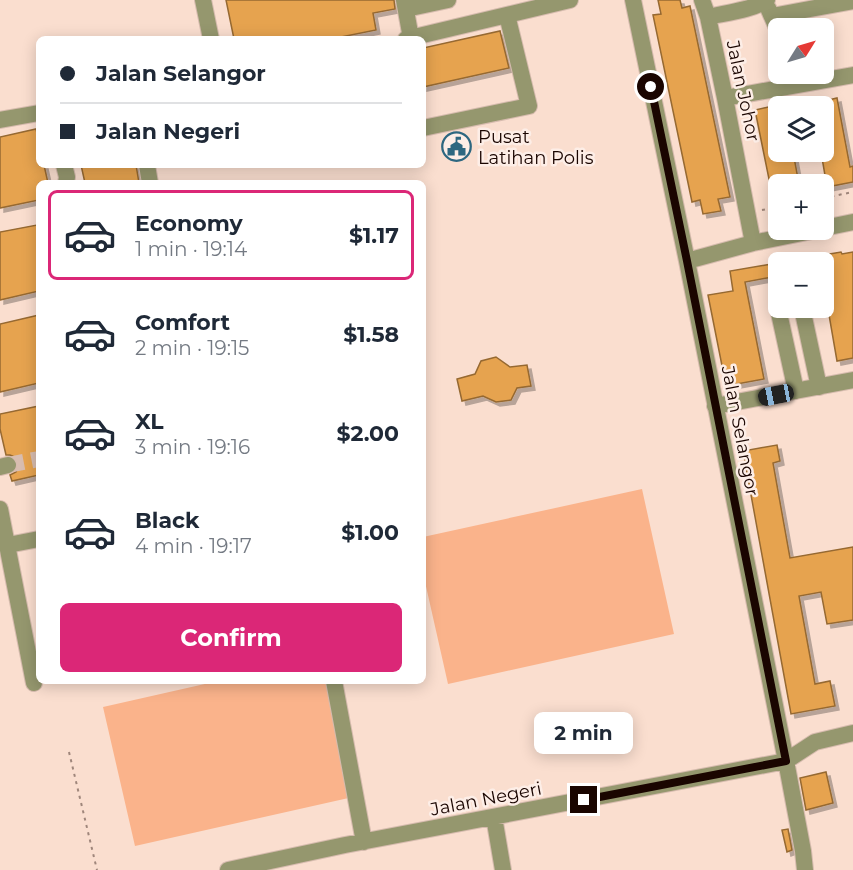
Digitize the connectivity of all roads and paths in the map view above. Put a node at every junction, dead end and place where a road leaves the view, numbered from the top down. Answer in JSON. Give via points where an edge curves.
{"nodes":[{"id":1,"x":203,"y":0,"type":"edge"},
{"id":2,"x":448,"y":0,"type":"edge"},
{"id":3,"x":570,"y":0,"type":"edge"},
{"id":4,"x":633,"y":0,"type":"edge"},
{"id":5,"x":702,"y":0,"type":"edge"},
{"id":6,"x":853,"y":1,"type":"edge"},
{"id":7,"x":405,"y":4,"type":"edge"},
{"id":8,"x":536,"y":4,"type":"edge"},
{"id":9,"x":767,"y":6,"type":"edge"},
{"id":10,"x":507,"y":15,"type":"junction"},
{"id":11,"x":708,"y":17,"type":"junction"},
{"id":12,"x":210,"y":36,"type":"edge"},
{"id":13,"x":411,"y":36,"type":"edge"},
{"id":14,"x":419,"y":36,"type":"edge"},
{"id":15,"x":853,"y":75,"type":"edge"},
{"id":16,"x":834,"y":76,"type":"edge"},
{"id":17,"x":772,"y":84,"type":"edge"},
{"id":18,"x":725,"y":98,"type":"junction"},
{"id":19,"x":36,"y":114,"type":"edge"},
{"id":20,"x":0,"y":120,"type":"edge"},
{"id":21,"x":426,"y":128,"type":"edge"},
{"id":22,"x":853,"y":192,"type":"edge"},
{"id":23,"x":834,"y":196,"type":"edge"},
{"id":24,"x":853,"y":222,"type":"edge"},
{"id":25,"x":834,"y":226,"type":"edge"},
{"id":26,"x":768,"y":240,"type":"edge"},
{"id":27,"x":753,"y":243,"type":"junction"},
{"id":28,"x":687,"y":261,"type":"junction"},
{"id":29,"x":780,"y":318,"type":"edge"},
{"id":30,"x":804,"y":318,"type":"edge"},
{"id":31,"x":853,"y":380,"type":"edge"},
{"id":32,"x":819,"y":387,"type":"junction"},
{"id":33,"x":796,"y":391,"type":"junction"},
{"id":34,"x":715,"y":406,"type":"junction"},
{"id":35,"x":0,"y":509,"type":"edge"},
{"id":36,"x":36,"y":540,"type":"edge"},
{"id":37,"x":8,"y":545,"type":"junction"},
{"id":38,"x":34,"y":683,"type":"dead end"},
{"id":39,"x":335,"y":684,"type":"edge"},
{"id":40,"x":853,"y":733,"type":"edge"},
{"id":41,"x":69,"y":752,"type":"dead end"},
{"id":42,"x":786,"y":761,"type":"junction"},
{"id":43,"x":494,"y":817,"type":"junction"},
{"id":44,"x":364,"y":842,"type":"junction"},
{"id":45,"x":97,"y":870,"type":"edge"},
{"id":46,"x":228,"y":870,"type":"edge"},
{"id":47,"x":503,"y":870,"type":"edge"},
{"id":48,"x":805,"y":870,"type":"edge"}],
"edges":[{"from":1,"to":12,"type":"street"},
{"from":2,"to":7,"type":"street"},
{"from":3,"to":8,"type":"street"},
{"from":4,"to":28,"type":"street","name":"Jalan Selangor"},
{"from":5,"to":11,"type":"street","name":"Jalan Johor"},
{"from":6,"to":9,"type":"street"},
{"from":7,"to":13,"type":"street"},
{"from":8,"to":10,"type":"street"},
{"from":9,"to":11,"type":"street"},
{"from":10,"to":14,"type":"street"},
{"from":10,"to":21,"type":"street","via":[[529,106]]},
{"from":11,"to":18,"type":"street","name":"Jalan Johor"},
{"from":15,"to":16,"type":"street"},
{"from":17,"to":18,"type":"street"},
{"from":18,"to":27,"type":"street","name":"Jalan Johor"},
{"from":19,"to":20,"type":"street"},
{"from":22,"to":23,"type":"path"},
{"from":24,"to":25,"type":"street"},
{"from":26,"to":27,"type":"street"},
{"from":27,"to":28,"type":"street"},
{"from":28,"to":34,"type":"street","name":"Jalan Selangor"},
{"from":29,"to":33,"type":"street"},
{"from":30,"to":32,"type":"street"},
{"from":31,"to":32,"type":"street"},
{"from":32,"to":33,"type":"street"},
{"from":33,"to":34,"type":"street"},
{"from":34,"to":42,"type":"street","name":"Jalan Selangor"},
{"from":35,"to":37,"type":"street"},
{"from":36,"to":37,"type":"street"},
{"from":37,"to":38,"type":"street"},
{"from":39,"to":44,"type":"street"},
{"from":40,"to":42,"type":"street","via":[[814,742]]},
{"from":41,"to":45,"type":"path"},
{"from":42,"to":43,"type":"street","name":"Jalan Negeri"},
{"from":42,"to":48,"type":"street","name":"Jalan Selangor"},
{"from":43,"to":44,"type":"street","name":"Jalan Negeri"},
{"from":43,"to":47,"type":"street"},
{"from":44,"to":46,"type":"street","name":"Jalan Negeri"}]}
